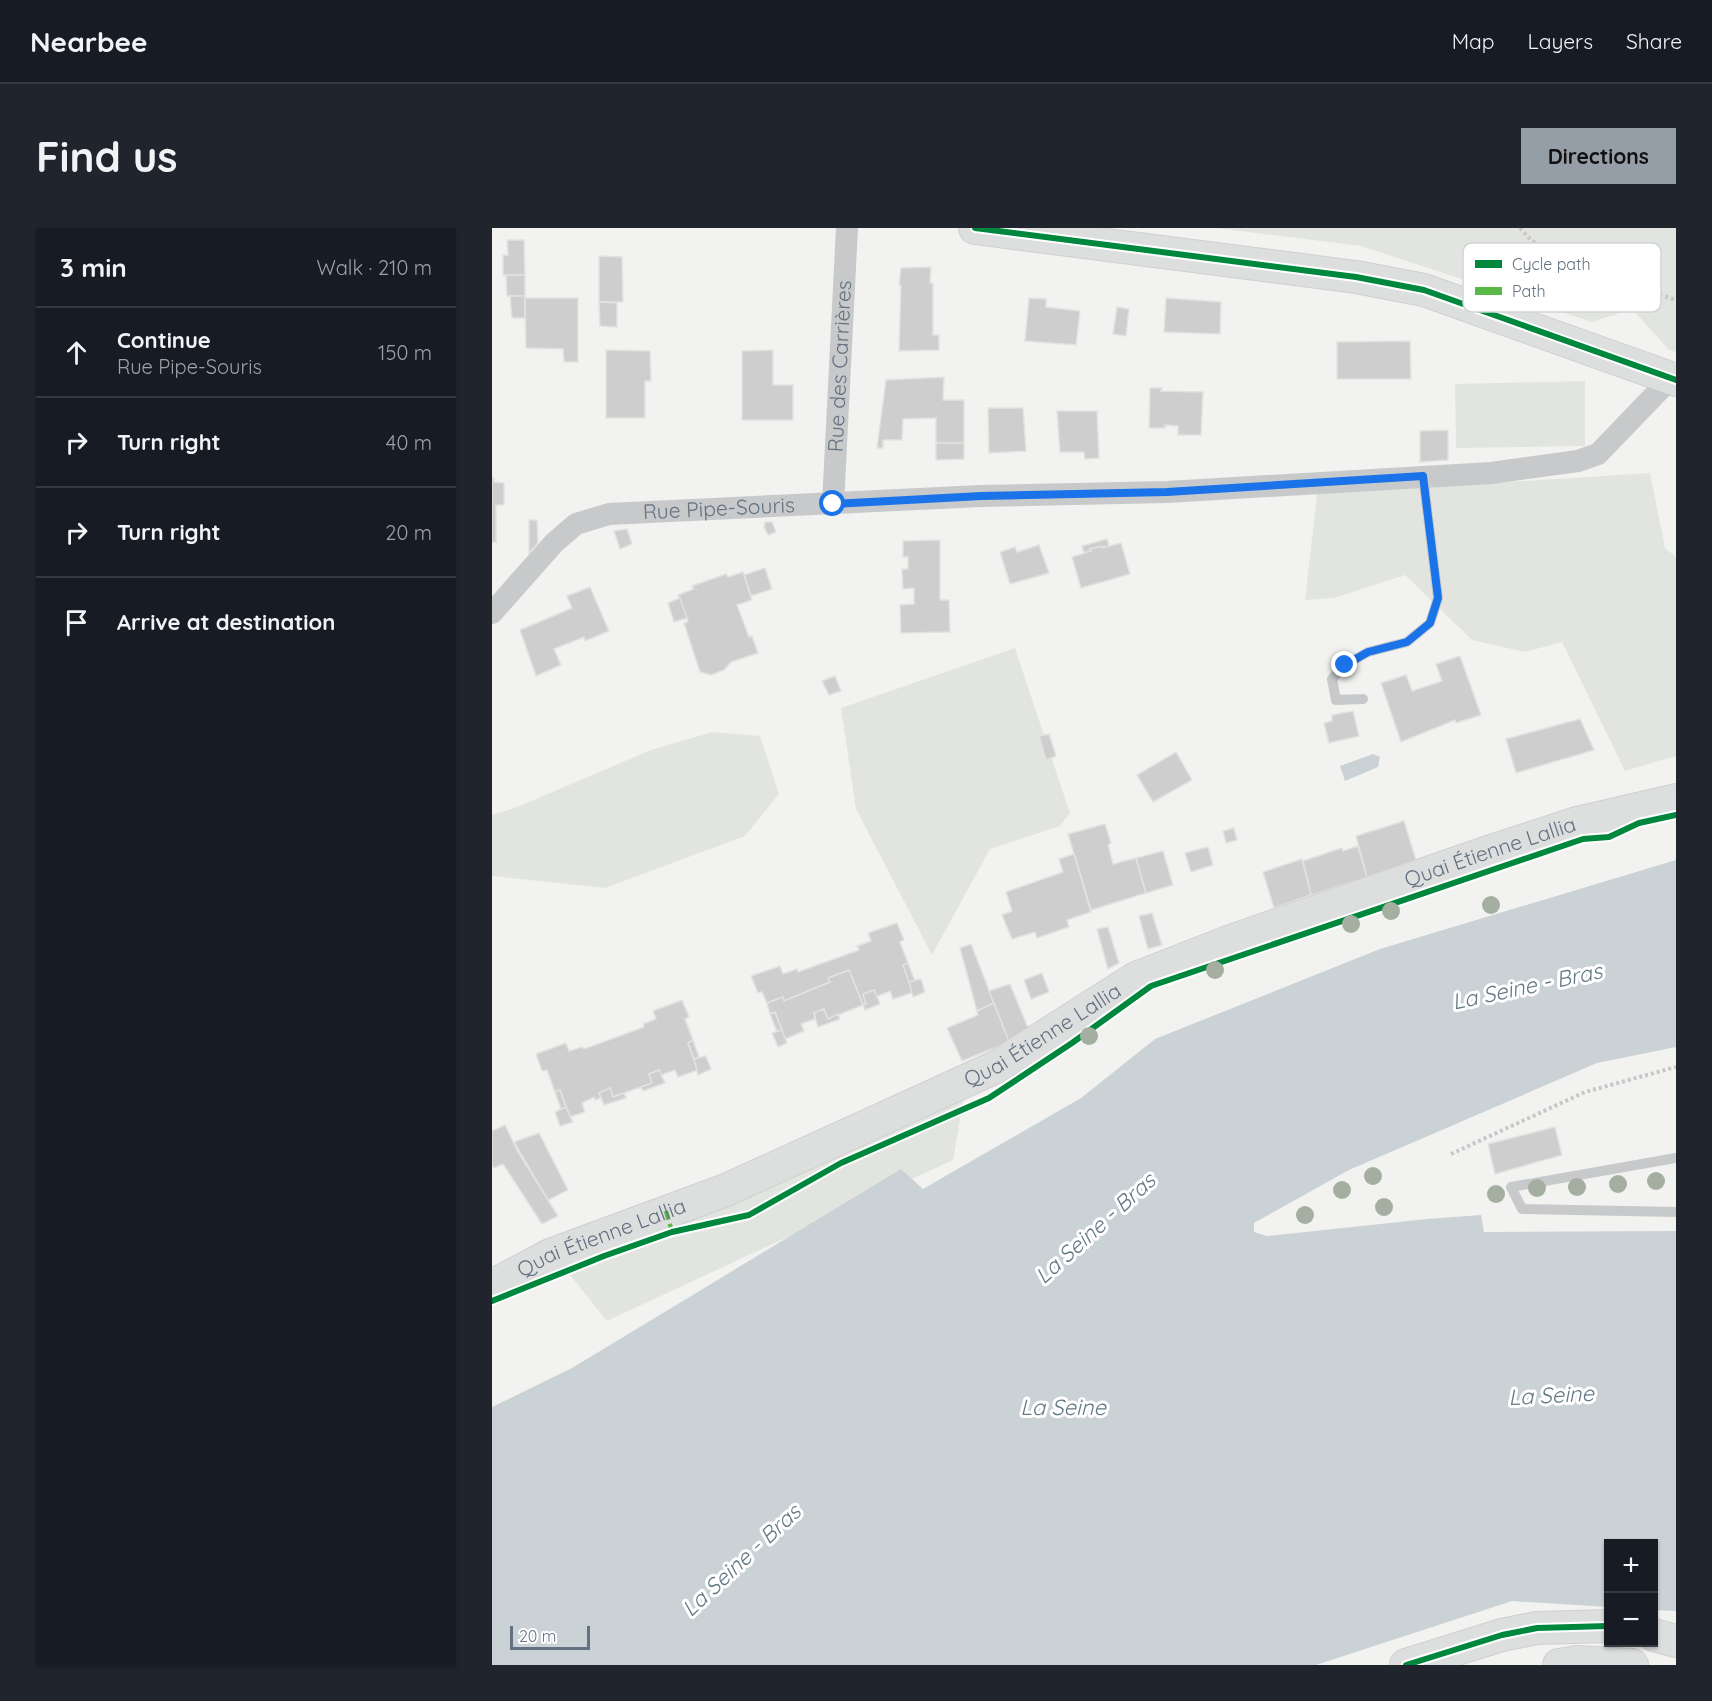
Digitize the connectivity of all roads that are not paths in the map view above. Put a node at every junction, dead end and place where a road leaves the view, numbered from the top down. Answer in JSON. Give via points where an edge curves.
{"nodes":[{"id":1,"x":847,"y":228,"type":"edge"},
{"id":2,"x":975,"y":228,"type":"edge"},
{"id":3,"x":1463,"y":304,"type":"edge"},
{"id":4,"x":1486,"y":312,"type":"edge"},
{"id":5,"x":1674,"y":379,"type":"edge"},
{"id":6,"x":1423,"y":476,"type":"junction"},
{"id":7,"x":833,"y":504,"type":"junction"},
{"id":8,"x":492,"y":613,"type":"edge"},
{"id":9,"x":1363,"y":699,"type":"dead end"},
{"id":10,"x":1676,"y":800,"type":"edge"},
{"id":11,"x":1676,"y":1158,"type":"edge"},
{"id":12,"x":1676,"y":1212,"type":"edge"},
{"id":13,"x":492,"y":1286,"type":"edge"},
{"id":14,"x":1604,"y":1626,"type":"edge"},
{"id":15,"x":1658,"y":1636,"type":"edge"},
{"id":16,"x":1676,"y":1641,"type":"edge"},
{"id":17,"x":1567,"y":1664,"type":"edge"},
{"id":18,"x":1406,"y":1665,"type":"edge"},
{"id":19,"x":1632,"y":1665,"type":"edge"}],
"edges":[{"from":1,"to":7,"type":"street","name":"Rue des Carrières"},
{"from":2,"to":3,"type":"street","via":[[1356,277],[1424,290]]},
{"from":4,"to":5,"type":"street"},
{"from":5,"to":6,"type":"street","name":"Rue Pipe-Souris","via":[[1598,454],[1491,472]]},
{"from":6,"to":7,"type":"street","name":"Rue Pipe-Souris","via":[[1167,492]]},
{"from":6,"to":9,"type":"lane","via":[[1438,598],[1430,623],[1407,642],[1368,652],[1345,665],[1332,679],[1336,700]]},
{"from":7,"to":8,"type":"street","name":"Rue Pipe-Souris","via":[[609,514],[576,524]]},
{"from":10,"to":13,"type":"street","name":"Quai Étienne Lallia","via":[[1577,823],[1488,852],[1136,978],[996,1067],[726,1190],[550,1255]]},
{"from":11,"to":12,"type":"lane","via":[[1511,1187],[1522,1209]]},
{"from":14,"to":18,"type":"street","via":[[1528,1629]]},
{"from":15,"to":16,"type":"street"},
{"from":17,"to":19,"type":"street"}]}
